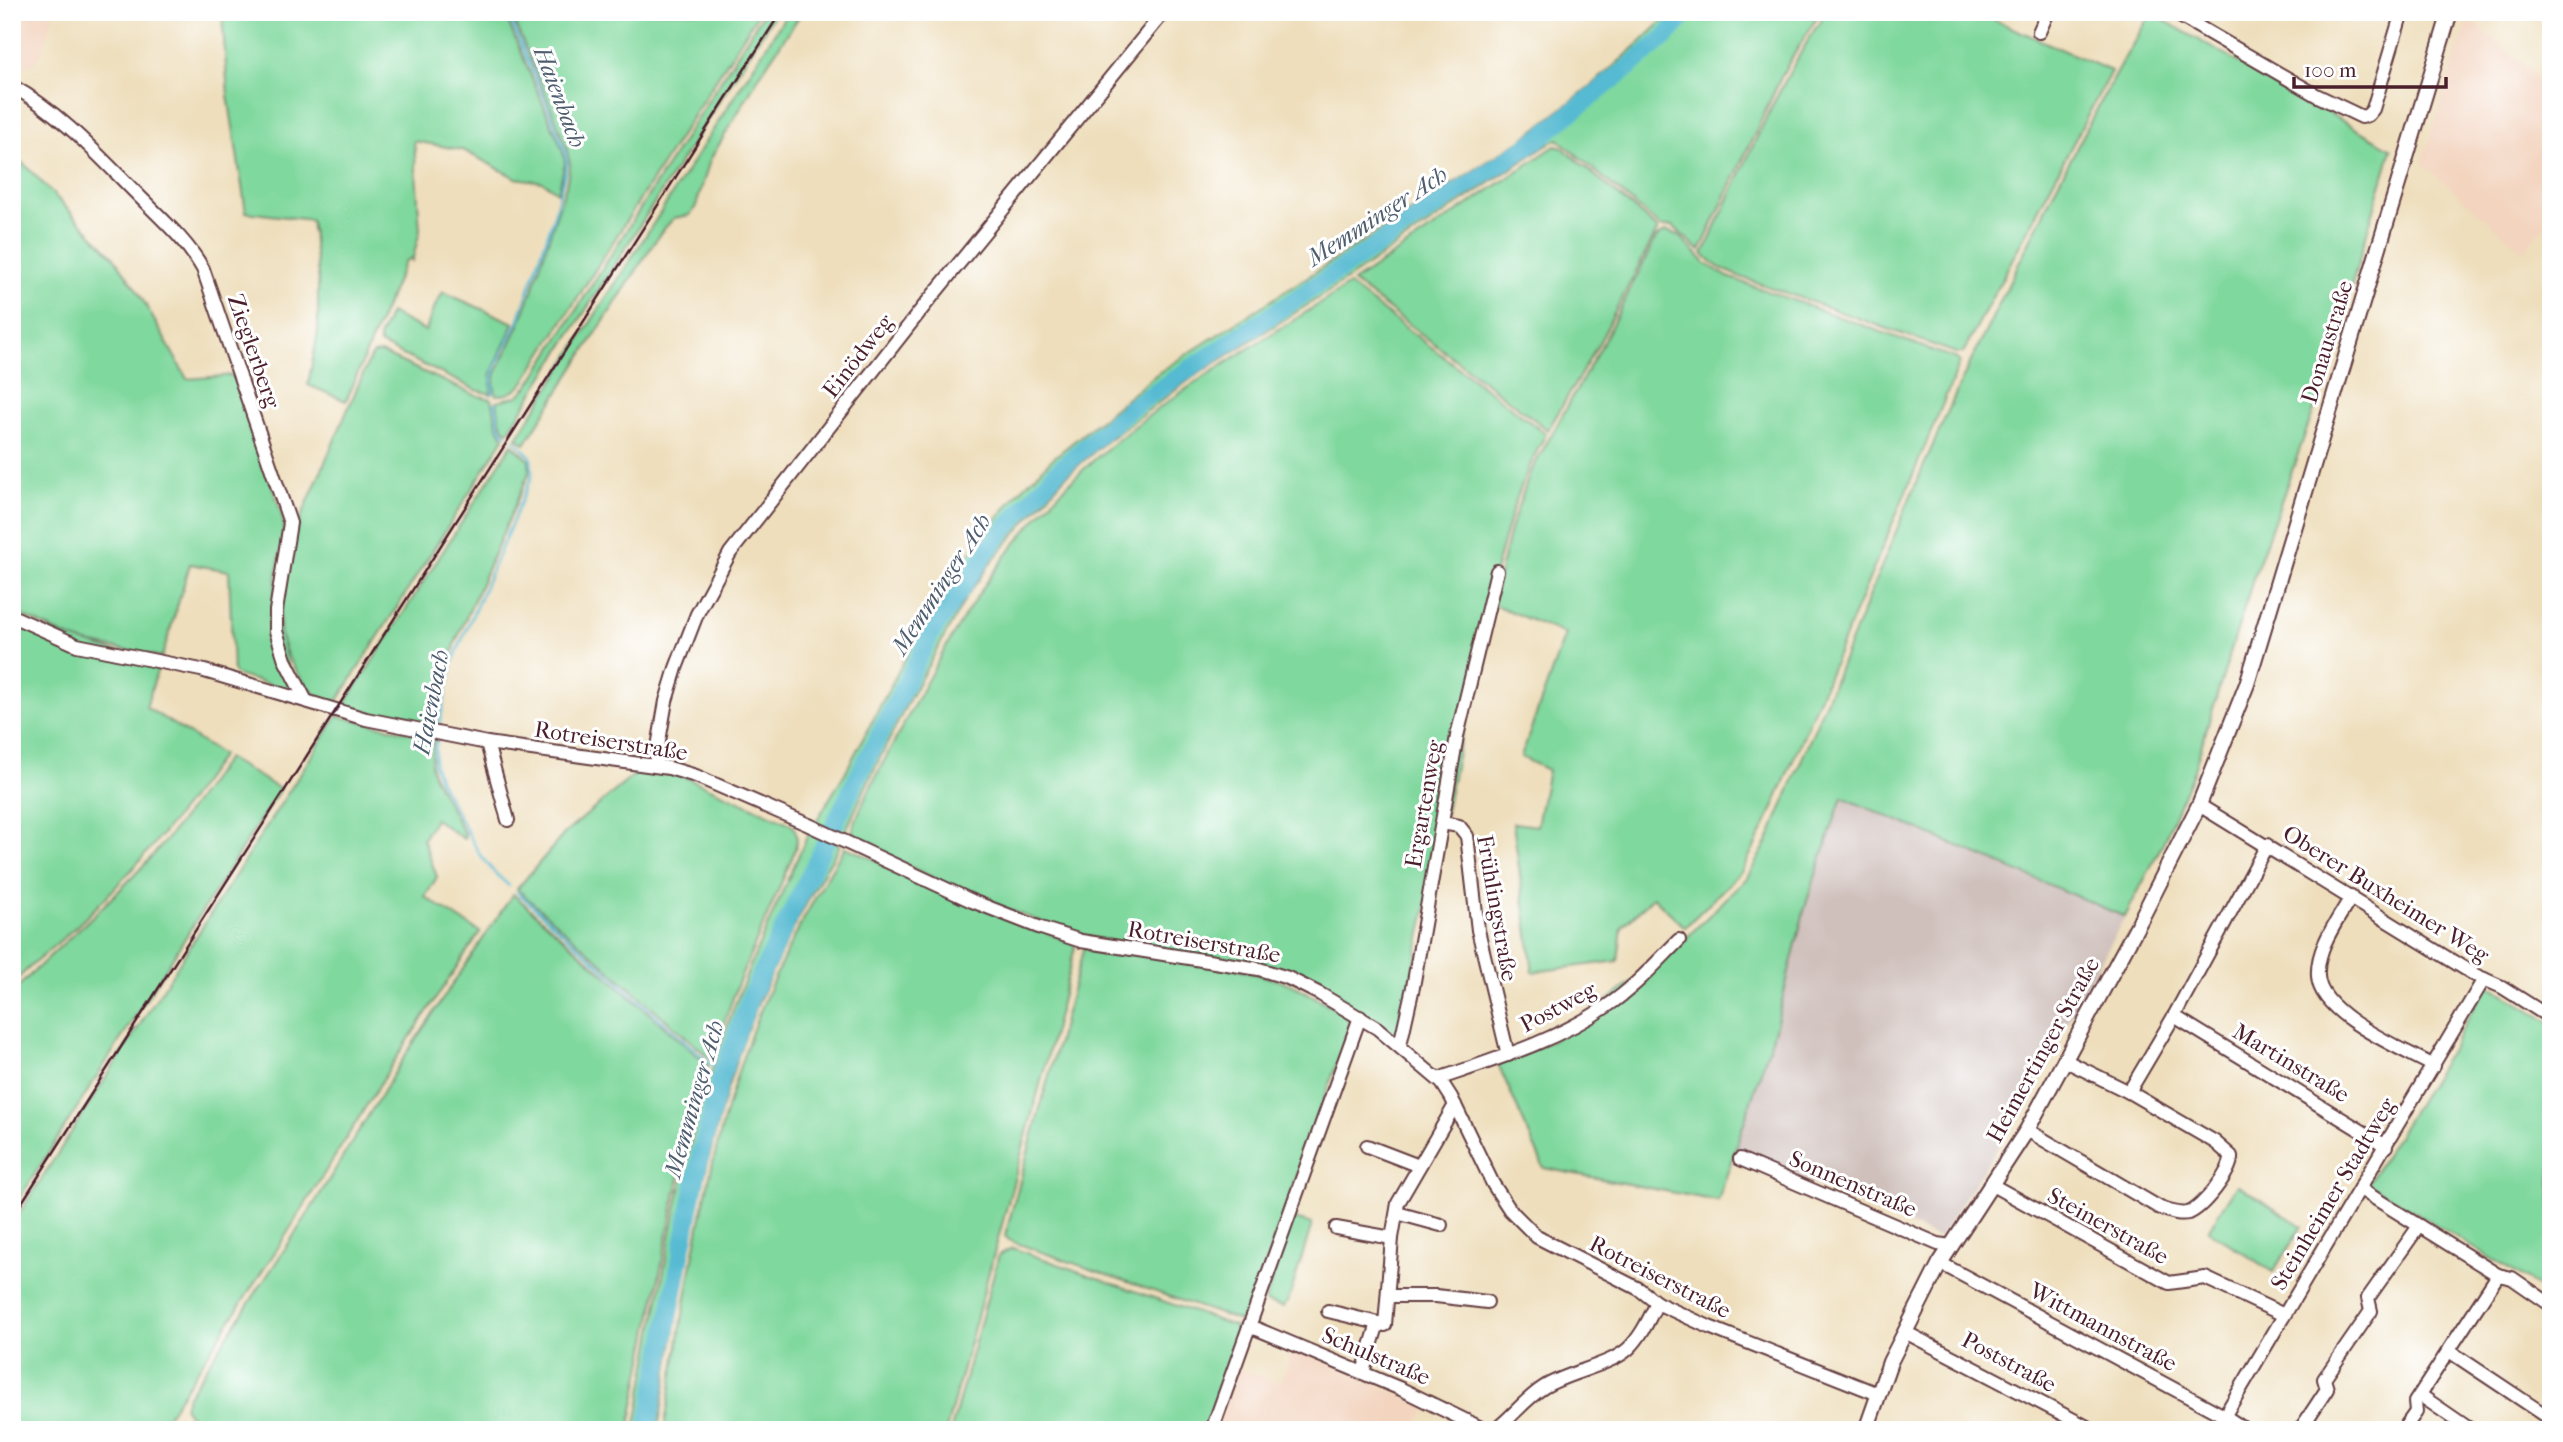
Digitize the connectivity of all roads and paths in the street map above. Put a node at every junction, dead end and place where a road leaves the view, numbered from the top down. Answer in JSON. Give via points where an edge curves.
{"nodes":[{"id":1,"x":1164,"y":12,"type":"edge"},
{"id":2,"x":2048,"y":12,"type":"edge"},
{"id":3,"x":2173,"y":12,"type":"edge"},
{"id":4,"x":2402,"y":12,"type":"edge"},
{"id":5,"x":2450,"y":12,"type":"edge"},
{"id":6,"x":2039,"y":32,"type":"dead end"},
{"id":7,"x":12,"y":86,"type":"edge"},
{"id":8,"x":1497,"y":571,"type":"dead end"},
{"id":9,"x":12,"y":616,"type":"edge"},
{"id":10,"x":2247,"y":684,"type":"joint"},
{"id":11,"x":306,"y":701,"type":"junction"},
{"id":12,"x":487,"y":743,"type":"junction"},
{"id":13,"x":655,"y":764,"type":"junction"},
{"id":14,"x":2199,"y":804,"type":"junction"},
{"id":15,"x":508,"y":820,"type":"dead end"},
{"id":16,"x":1442,"y":823,"type":"junction"},
{"id":17,"x":2267,"y":845,"type":"junction"},
{"id":18,"x":2351,"y":897,"type":"junction"},
{"id":19,"x":1679,"y":940,"type":"dead end"},
{"id":20,"x":2484,"y":979,"type":"junction"},
{"id":21,"x":2174,"y":1016,"type":"junction"},
{"id":22,"x":1360,"y":1017,"type":"junction"},
{"id":23,"x":2551,"y":1018,"type":"edge"},
{"id":24,"x":1400,"y":1045,"type":"junction"},
{"id":25,"x":1508,"y":1055,"type":"junction"},
{"id":26,"x":2066,"y":1061,"type":"junction"},
{"id":27,"x":2434,"y":1066,"type":"junction"},
{"id":28,"x":1438,"y":1079,"type":"junction"},
{"id":29,"x":2129,"y":1092,"type":"junction"},
{"id":30,"x":1455,"y":1105,"type":"junction"},
{"id":31,"x":2027,"y":1130,"type":"junction"},
{"id":32,"x":1367,"y":1146,"type":"dead end"},
{"id":33,"x":2386,"y":1146,"type":"junction"},
{"id":34,"x":1740,"y":1159,"type":"dead end"},
{"id":35,"x":1419,"y":1166,"type":"junction"},
{"id":36,"x":1992,"y":1185,"type":"junction"},
{"id":37,"x":2360,"y":1188,"type":"junction"},
{"id":38,"x":1397,"y":1213,"type":"junction"},
{"id":39,"x":1441,"y":1225,"type":"dead end"},
{"id":40,"x":2419,"y":1226,"type":"junction"},
{"id":41,"x":1336,"y":1228,"type":"dead end"},
{"id":42,"x":1392,"y":1238,"type":"junction"},
{"id":43,"x":1950,"y":1246,"type":"junction"},
{"id":44,"x":1940,"y":1263,"type":"junction"},
{"id":45,"x":2498,"y":1275,"type":"junction"},
{"id":46,"x":1389,"y":1296,"type":"junction"},
{"id":47,"x":1487,"y":1303,"type":"dead end"},
{"id":48,"x":1657,"y":1303,"type":"junction"},
{"id":49,"x":2551,"y":1305,"type":"edge"},
{"id":50,"x":1328,"y":1311,"type":"dead end"},
{"id":51,"x":2284,"y":1315,"type":"junction"},
{"id":52,"x":1378,"y":1324,"type":"junction"},
{"id":53,"x":1248,"y":1328,"type":"junction"},
{"id":54,"x":1905,"y":1332,"type":"junction"},
{"id":55,"x":2449,"y":1351,"type":"junction"},
{"id":56,"x":1363,"y":1372,"type":"junction"},
{"id":57,"x":1878,"y":1394,"type":"junction"},
{"id":58,"x":2420,"y":1395,"type":"junction"},
{"id":59,"x":2226,"y":1417,"type":"junction"},
{"id":60,"x":2551,"y":1419,"type":"edge"},
{"id":61,"x":1212,"y":1430,"type":"edge"},
{"id":62,"x":1485,"y":1430,"type":"edge"},
{"id":63,"x":1495,"y":1430,"type":"edge"},
{"id":64,"x":1866,"y":1430,"type":"edge"},
{"id":65,"x":2092,"y":1430,"type":"edge"},
{"id":66,"x":2217,"y":1430,"type":"edge"},
{"id":67,"x":2246,"y":1430,"type":"edge"},
{"id":68,"x":2300,"y":1430,"type":"edge"},
{"id":69,"x":2403,"y":1430,"type":"edge"},
{"id":70,"x":2472,"y":1430,"type":"edge"}],
"edges":[{"from":1,"to":13,"type":"street","name":"Einödweg","via":[[730,553],[702,603],[676,668]]},
{"from":2,"to":6,"type":"street"},
{"from":3,"to":4,"type":"street","via":[[2316,96],[2361,117],[2373,109]]},
{"from":5,"to":10,"type":"street","name":"Donaustraße"},
{"from":7,"to":11,"type":"street","name":"Zieglerberg","via":[[98,155],[181,238],[203,270],[290,523],[276,631]]},
{"from":8,"to":16,"type":"street","name":"Ergartenweg","via":[[1461,716]]},
{"from":9,"to":11,"type":"street","name":"Rotreiserstraße","via":[[77,645],[228,677]]},
{"from":10,"to":14,"type":"street","name":"Heimertinger Straße"},
{"from":11,"to":12,"type":"street","name":"Rotreiserstraße","via":[[366,719]]},
{"from":12,"to":13,"type":"street","name":"Rotreiserstraße"},
{"from":12,"to":15,"type":"street"},
{"from":13,"to":22,"type":"street","name":"Rotreiserstraße","via":[[696,776],[1041,928],[1102,944],[1259,969],[1303,985]]},
{"from":14,"to":17,"type":"street","name":"Oberer Buxheimer Weg"},
{"from":14,"to":26,"type":"street","name":"Heimertinger Straße"},
{"from":16,"to":24,"type":"street","name":"Ergartenweg"},
{"from":16,"to":25,"type":"street","name":"Frühlingstraße","via":[[1459,826],[1467,836],[1478,930]]},
{"from":17,"to":18,"type":"street","name":"Oberer Buxheimer Weg"},
{"from":17,"to":21,"type":"street"},
{"from":18,"to":20,"type":"street","name":"Oberer Buxheimer Weg"},
{"from":18,"to":27,"type":"street","via":[[2322,950],[2319,987],[2330,1003],[2355,1023]]},
{"from":19,"to":25,"type":"street","name":"Postweg","via":[[1607,1006]]},
{"from":20,"to":23,"type":"street","name":"Oberer Buxheimer Weg"},
{"from":20,"to":27,"type":"street","name":"Steinheimer Stadtweg"},
{"from":21,"to":29,"type":"street"},
{"from":21,"to":33,"type":"street","name":"Martinstraße"},
{"from":22,"to":24,"type":"street","name":"Rotreiserstraße"},
{"from":22,"to":53,"type":"street"},
{"from":24,"to":28,"type":"street","name":"Rotreiserstraße"},
{"from":25,"to":28,"type":"street","name":"Postweg"},
{"from":26,"to":29,"type":"street"},
{"from":26,"to":31,"type":"street","name":"Heimertinger Straße"},
{"from":27,"to":33,"type":"street","name":"Steinheimer Stadtweg"},
{"from":28,"to":30,"type":"street","name":"Rotreiserstraße"},
{"from":29,"to":31,"type":"street","via":[[2231,1156],[2230,1167],[2198,1208],[2178,1213],[2160,1208]]},
{"from":30,"to":35,"type":"street"},
{"from":30,"to":48,"type":"street","name":"Rotreiserstraße","via":[[1493,1184],[1527,1229]]},
{"from":31,"to":36,"type":"street","name":"Heimertinger Straße"},
{"from":32,"to":35,"type":"street"},
{"from":33,"to":37,"type":"street","name":"Steinheimer Stadtweg"},
{"from":34,"to":43,"type":"street","name":"Sonnenstraße"},
{"from":35,"to":38,"type":"street"},
{"from":36,"to":43,"type":"street","name":"Heimertinger Straße"},
{"from":36,"to":51,"type":"street","name":"Steinerstraße","via":[[2169,1283],[2205,1278]]},
{"from":37,"to":40,"type":"street"},
{"from":37,"to":51,"type":"street","name":"Steinheimer Stadtweg"},
{"from":38,"to":39,"type":"street"},
{"from":38,"to":42,"type":"street"},
{"from":40,"to":45,"type":"street"},
{"from":40,"to":68,"type":"street","via":[[2368,1298],[2371,1311],[2324,1379],[2327,1390]]},
{"from":41,"to":42,"type":"street"},
{"from":42,"to":46,"type":"street"},
{"from":43,"to":44,"type":"street","name":"Heimertinger Straße"},
{"from":44,"to":54,"type":"street","name":"Heimertinger Straße"},
{"from":44,"to":59,"type":"street","name":"Wittmannstraße"},
{"from":45,"to":49,"type":"street","via":[[2512,1278]]},
{"from":45,"to":55,"type":"street"},
{"from":46,"to":47,"type":"street"},
{"from":46,"to":52,"type":"street","via":[[1385,1325]]},
{"from":48,"to":57,"type":"street","name":"Rotreiserstraße"},
{"from":48,"to":63,"type":"street","via":[[1628,1350],[1542,1388]]},
{"from":50,"to":52,"type":"street"},
{"from":51,"to":59,"type":"street","name":"Steinheimer Stadtweg"},
{"from":52,"to":56,"type":"street"},
{"from":53,"to":56,"type":"street","name":"Schulstraße"},
{"from":53,"to":61,"type":"street"},
{"from":54,"to":57,"type":"street","name":"Heimertinger Straße"},
{"from":54,"to":65,"type":"street","name":"Poststraße"},
{"from":55,"to":58,"type":"street"},
{"from":55,"to":60,"type":"street"},
{"from":56,"to":62,"type":"street","name":"Schulstraße"},
{"from":57,"to":64,"type":"street","name":"Heimertinger Straße"},
{"from":58,"to":69,"type":"street","via":[[2416,1412]]},
{"from":58,"to":70,"type":"street"},
{"from":59,"to":66,"type":"street","name":"Steinheimer Stadtweg"},
{"from":59,"to":67,"type":"street","name":"Wittmannstraße"}]}
